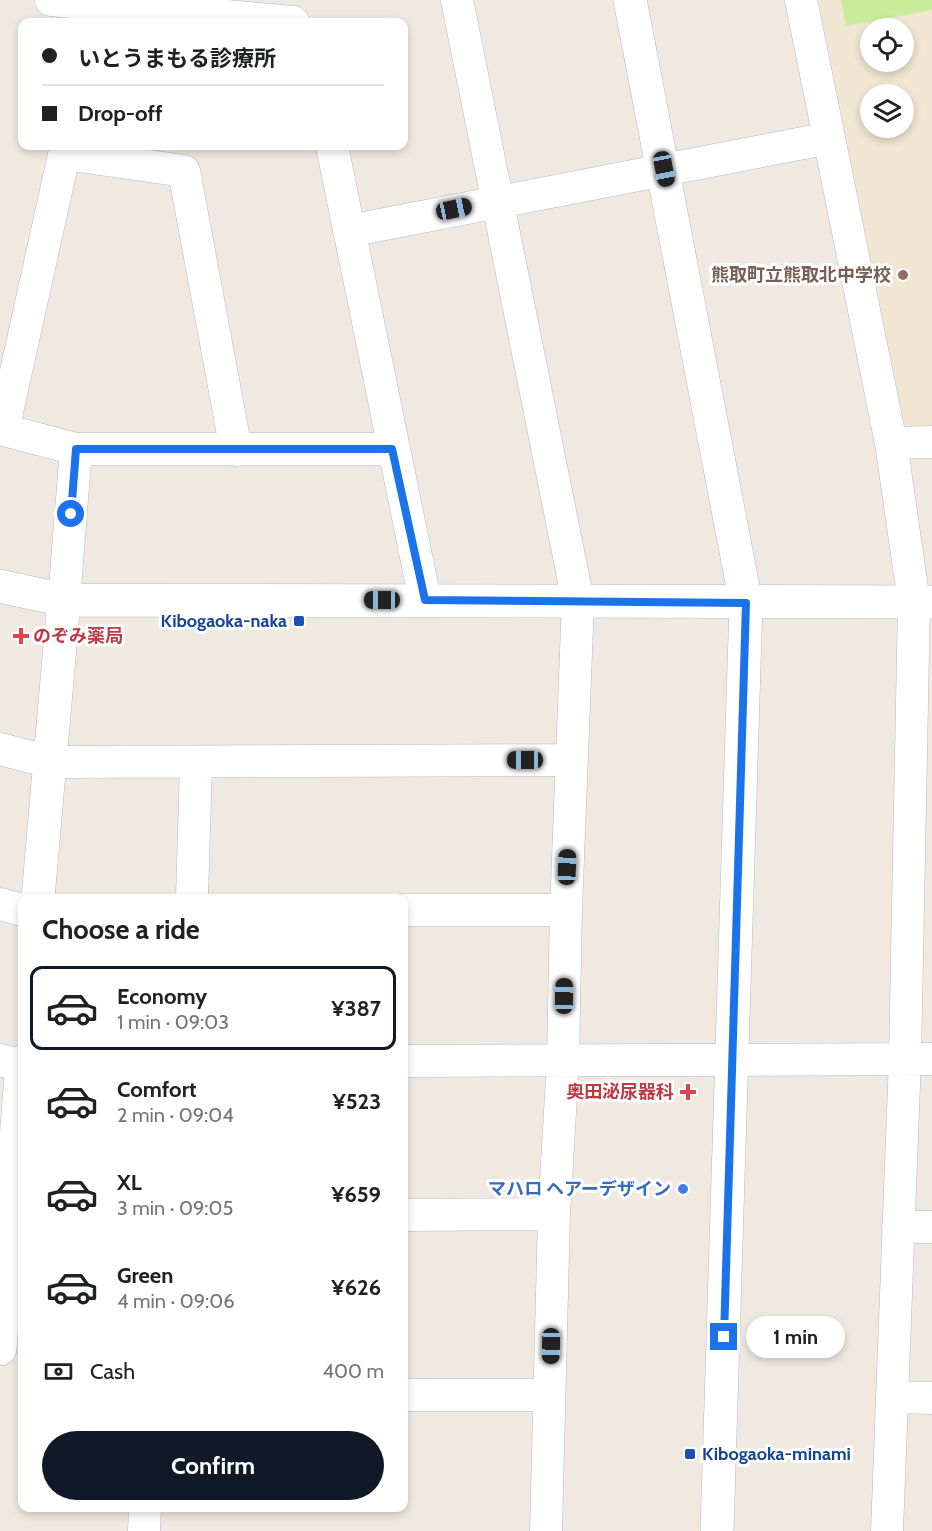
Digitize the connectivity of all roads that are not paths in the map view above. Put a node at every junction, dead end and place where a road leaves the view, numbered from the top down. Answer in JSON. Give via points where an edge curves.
{"nodes":[{"id":1,"x":51,"y":0,"type":"edge"},
{"id":2,"x":303,"y":0,"type":"edge"},
{"id":3,"x":457,"y":0,"type":"edge"},
{"id":4,"x":630,"y":0,"type":"edge"},
{"id":5,"x":801,"y":0,"type":"edge"},
{"id":6,"x":92,"y":14,"type":"edge"},
{"id":7,"x":192,"y":18,"type":"edge"},
{"id":8,"x":306,"y":18,"type":"edge"},
{"id":9,"x":828,"y":138,"type":"junction"},
{"id":10,"x":65,"y":150,"type":"edge"},
{"id":11,"x":333,"y":150,"type":"edge"},
{"id":12,"x":664,"y":169,"type":"junction"},
{"id":13,"x":496,"y":201,"type":"junction"},
{"id":14,"x":349,"y":231,"type":"junction"},
{"id":15,"x":2,"y":430,"type":"edge"},
{"id":16,"x":932,"y":442,"type":"edge"},
{"id":17,"x":891,"y":443,"type":"junction"},
{"id":18,"x":76,"y":449,"type":"junction"},
{"id":19,"x":392,"y":449,"type":"junction"},
{"id":20,"x":236,"y":450,"type":"junction"},
{"id":21,"x":0,"y":586,"type":"edge"},
{"id":22,"x":64,"y":600,"type":"junction"},
{"id":23,"x":425,"y":600,"type":"junction"},
{"id":24,"x":578,"y":601,"type":"junction"},
{"id":25,"x":923,"y":602,"type":"edge"},
{"id":26,"x":746,"y":603,"type":"junction"},
{"id":27,"x":0,"y":749,"type":"edge"},
{"id":28,"x":922,"y":759,"type":"edge"},
{"id":29,"x":572,"y":760,"type":"junction"},
{"id":30,"x":50,"y":762,"type":"junction"},
{"id":31,"x":196,"y":763,"type":"junction"},
{"id":32,"x":38,"y":894,"type":"edge"},
{"id":33,"x":192,"y":894,"type":"edge"},
{"id":34,"x":0,"y":904,"type":"edge"},
{"id":35,"x":18,"y":909,"type":"edge"},
{"id":36,"x":920,"y":909,"type":"edge"},
{"id":37,"x":408,"y":910,"type":"edge"},
{"id":38,"x":566,"y":910,"type":"junction"},
{"id":39,"x":733,"y":1059,"type":"junction"},
{"id":40,"x":918,"y":1059,"type":"edge"},
{"id":41,"x":0,"y":1060,"type":"edge"},
{"id":42,"x":408,"y":1061,"type":"edge"},
{"id":43,"x":563,"y":1061,"type":"junction"},
{"id":44,"x":18,"y":1063,"type":"edge"},
{"id":45,"x":18,"y":1119,"type":"edge"},
{"id":46,"x":554,"y":1214,"type":"junction"},
{"id":47,"x":11,"y":1215,"type":"edge"},
{"id":48,"x":408,"y":1215,"type":"edge"},
{"id":49,"x":898,"y":1227,"type":"junction"},
{"id":50,"x":932,"y":1227,"type":"edge"},
{"id":51,"x":0,"y":1349,"type":"edge"},
{"id":52,"x":408,"y":1395,"type":"edge"},
{"id":53,"x":549,"y":1395,"type":"junction"},
{"id":54,"x":892,"y":1398,"type":"junction"},
{"id":55,"x":932,"y":1398,"type":"edge"},
{"id":56,"x":145,"y":1512,"type":"edge"},
{"id":57,"x":144,"y":1531,"type":"edge"},
{"id":58,"x":546,"y":1531,"type":"edge"},
{"id":59,"x":717,"y":1531,"type":"edge"},
{"id":60,"x":887,"y":1531,"type":"edge"}],
"edges":[{"from":1,"to":6,"type":"street"},
{"from":2,"to":8,"type":"street"},
{"from":3,"to":13,"type":"street"},
{"from":4,"to":12,"type":"street"},
{"from":5,"to":9,"type":"street"},
{"from":6,"to":7,"type":"street"},
{"from":9,"to":12,"type":"street"},
{"from":9,"to":17,"type":"street"},
{"from":10,"to":15,"type":"street"},
{"from":10,"to":20,"type":"street","via":[[184,171]]},
{"from":11,"to":14,"type":"street"},
{"from":12,"to":13,"type":"street"},
{"from":12,"to":26,"type":"street"},
{"from":13,"to":14,"type":"street"},
{"from":13,"to":24,"type":"street"},
{"from":14,"to":19,"type":"street"},
{"from":15,"to":18,"type":"street"},
{"from":16,"to":17,"type":"street"},
{"from":17,"to":25,"type":"street"},
{"from":18,"to":20,"type":"street"},
{"from":18,"to":22,"type":"street"},
{"from":19,"to":20,"type":"street"},
{"from":19,"to":23,"type":"street"},
{"from":21,"to":22,"type":"street"},
{"from":22,"to":23,"type":"street"},
{"from":22,"to":30,"type":"street"},
{"from":23,"to":24,"type":"street"},
{"from":24,"to":26,"type":"street"},
{"from":24,"to":29,"type":"street"},
{"from":25,"to":26,"type":"street"},
{"from":25,"to":28,"type":"street"},
{"from":26,"to":39,"type":"street"},
{"from":27,"to":30,"type":"street"},
{"from":28,"to":36,"type":"street"},
{"from":29,"to":31,"type":"street"},
{"from":29,"to":38,"type":"street"},
{"from":30,"to":31,"type":"street"},
{"from":30,"to":32,"type":"street"},
{"from":31,"to":33,"type":"street"},
{"from":34,"to":35,"type":"street"},
{"from":36,"to":40,"type":"street"},
{"from":37,"to":38,"type":"street"},
{"from":38,"to":43,"type":"street"},
{"from":39,"to":40,"type":"street"},
{"from":39,"to":43,"type":"street"},
{"from":39,"to":59,"type":"street"},
{"from":40,"to":49,"type":"street"},
{"from":41,"to":44,"type":"street"},
{"from":42,"to":43,"type":"street"},
{"from":43,"to":46,"type":"street"},
{"from":45,"to":47,"type":"street"},
{"from":46,"to":48,"type":"street"},
{"from":46,"to":53,"type":"street"},
{"from":47,"to":51,"type":"street"},
{"from":49,"to":50,"type":"street"},
{"from":49,"to":54,"type":"street"},
{"from":52,"to":53,"type":"street"},
{"from":53,"to":58,"type":"street"},
{"from":54,"to":55,"type":"street"},
{"from":54,"to":60,"type":"street"},
{"from":56,"to":57,"type":"street"}]}
